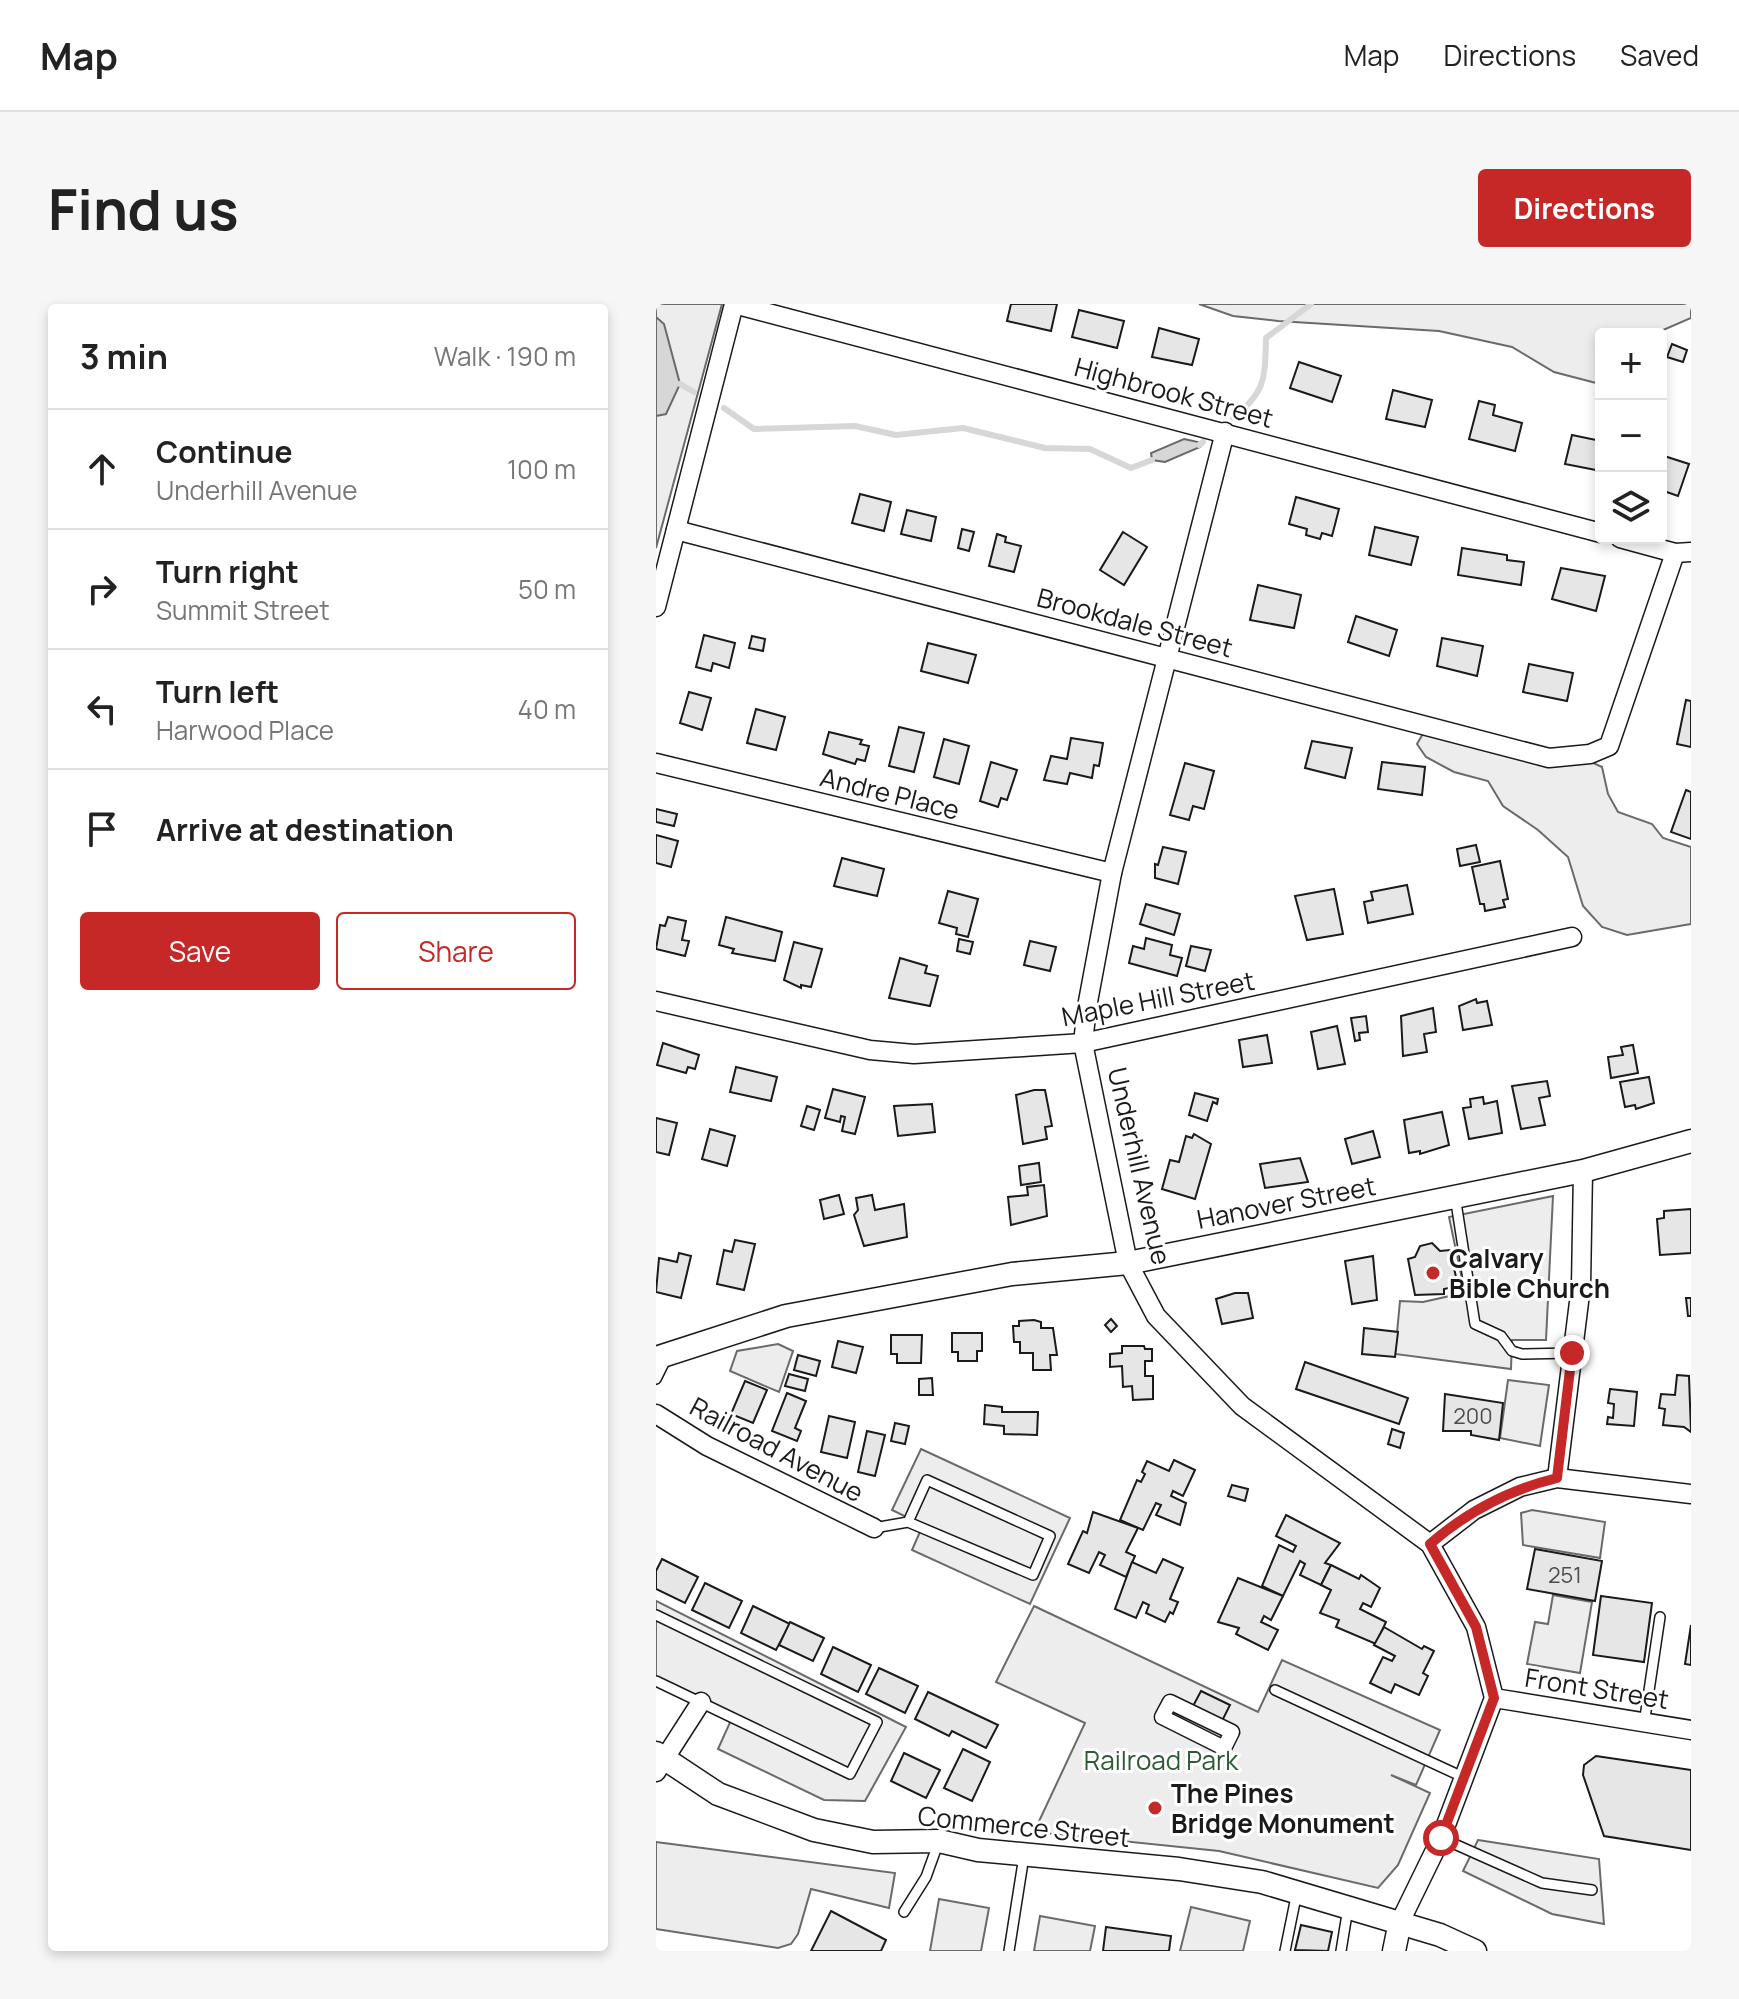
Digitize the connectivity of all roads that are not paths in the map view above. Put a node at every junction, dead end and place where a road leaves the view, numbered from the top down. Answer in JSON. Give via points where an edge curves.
{"nodes":[{"id":1,"x":734,"y":304,"type":"edge"},
{"id":2,"x":1225,"y":432,"type":"junction"},
{"id":3,"x":676,"y":530,"type":"junction"},
{"id":4,"x":1595,"y":531,"type":"edge"},
{"id":5,"x":1647,"y":544,"type":"edge"},
{"id":6,"x":1683,"y":552,"type":"edge"},
{"id":7,"x":656,"y":607,"type":"edge"},
{"id":8,"x":1167,"y":657,"type":"junction"},
{"id":9,"x":656,"y":763,"type":"edge"},
{"id":10,"x":1112,"y":873,"type":"junction"},
{"id":11,"x":1572,"y":937,"type":"dead end"},
{"id":12,"x":656,"y":1001,"type":"edge"},
{"id":13,"x":1083,"y":1043,"type":"junction"},
{"id":14,"x":1691,"y":1141,"type":"edge"},
{"id":15,"x":1583,"y":1171,"type":"junction"},
{"id":16,"x":1455,"y":1196,"type":"junction"},
{"id":17,"x":1128,"y":1263,"type":"junction"},
{"id":18,"x":1572,"y":1353,"type":"junction"},
{"id":19,"x":662,"y":1356,"type":"edge"},
{"id":20,"x":656,"y":1379,"type":"edge"},
{"id":21,"x":657,"y":1412,"type":"edge"},
{"id":22,"x":1557,"y":1478,"type":"junction"},
{"id":23,"x":1691,"y":1494,"type":"edge"},
{"id":24,"x":908,"y":1522,"type":"junction"},
{"id":25,"x":874,"y":1528,"type":"joint"},
{"id":26,"x":1430,"y":1544,"type":"junction"},
{"id":27,"x":656,"y":1615,"type":"edge"},
{"id":28,"x":1660,"y":1617,"type":"dead end"},
{"id":29,"x":656,"y":1681,"type":"edge"},
{"id":30,"x":1275,"y":1690,"type":"dead end"},
{"id":31,"x":1494,"y":1698,"type":"junction"},
{"id":32,"x":701,"y":1702,"type":"junction"},
{"id":33,"x":1644,"y":1724,"type":"junction"},
{"id":34,"x":1691,"y":1730,"type":"edge"},
{"id":35,"x":659,"y":1761,"type":"edge"},
{"id":36,"x":1465,"y":1778,"type":"junction"},
{"id":37,"x":1441,"y":1838,"type":"junction"},
{"id":38,"x":939,"y":1841,"type":"junction"},
{"id":39,"x":1024,"y":1854,"type":"junction"},
{"id":40,"x":1592,"y":1890,"type":"dead end"},
{"id":41,"x":1297,"y":1892,"type":"junction"},
{"id":42,"x":1348,"y":1908,"type":"junction"},
{"id":43,"x":904,"y":1912,"type":"dead end"},
{"id":44,"x":1400,"y":1922,"type":"junction"},
{"id":45,"x":1009,"y":1951,"type":"edge"},
{"id":46,"x":1285,"y":1951,"type":"edge"},
{"id":47,"x":1341,"y":1951,"type":"edge"},
{"id":48,"x":1394,"y":1951,"type":"edge"},
{"id":49,"x":1475,"y":1951,"type":"edge"}],
"edges":[{"from":1,"to":2,"type":"street","name":"Highbrook Street"},
{"from":1,"to":3,"type":"street"},
{"from":2,"to":4,"type":"street","name":"Highbrook Street"},
{"from":2,"to":8,"type":"street","name":"Underhill Avenue"},
{"from":3,"to":7,"type":"street"},
{"from":3,"to":8,"type":"street","name":"Brookdale Street"},
{"from":5,"to":6,"type":"street"},
{"from":6,"to":8,"type":"street","name":"Brookdale Street","via":[[1609,746],[1581,755],[1549,758]]},
{"from":8,"to":10,"type":"street","name":"Underhill Avenue"},
{"from":9,"to":10,"type":"street","name":"Andre Place"},
{"from":10,"to":13,"type":"street","name":"Underhill Avenue"},
{"from":11,"to":13,"type":"street","name":"Maple Hill Street"},
{"from":12,"to":13,"type":"street","name":"Maple Hill Street","via":[[870,1050],[914,1054]]},
{"from":13,"to":17,"type":"street","name":"Underhill Avenue"},
{"from":14,"to":15,"type":"street","name":"Hanover Street"},
{"from":15,"to":16,"type":"street","name":"Hanover Street"},
{"from":15,"to":18,"type":"street","via":[[1581,1286]]},
{"from":16,"to":17,"type":"street","name":"Hanover Street"},
{"from":16,"to":18,"type":"lane","via":[[1475,1324],[1522,1354]]},
{"from":17,"to":19,"type":"street","name":"Hanover Street","via":[[1012,1274],[786,1316]]},
{"from":17,"to":26,"type":"street","name":"Underhill Avenue","via":[[1156,1316],[1242,1406]]},
{"from":18,"to":22,"type":"street"},
{"from":19,"to":20,"type":"lane"},
{"from":21,"to":25,"type":"street","name":"Railroad Avenue","via":[[707,1446]]},
{"from":22,"to":23,"type":"street"},
{"from":22,"to":26,"type":"street","via":[[1520,1487],[1474,1510]]},
{"from":24,"to":24,"type":"lane","via":[[1033,1575],[1050,1536],[927,1480]]},
{"from":24,"to":25,"type":"lane"},
{"from":26,"to":31,"type":"street","name":"Underhill Avenue","via":[[1476,1627]]},
{"from":27,"to":32,"type":"lane","via":[[877,1722],[850,1774]]},
{"from":28,"to":33,"type":"lane"},
{"from":29,"to":32,"type":"lane"},
{"from":30,"to":36,"type":"lane"},
{"from":31,"to":33,"type":"street","name":"Front Street"},
{"from":31,"to":36,"type":"street"},
{"from":32,"to":35,"type":"street"},
{"from":33,"to":34,"type":"street","name":"Front Street"},
{"from":35,"to":38,"type":"street","name":"Commerce Street","via":[[718,1794],[814,1830],[873,1842]]},
{"from":36,"to":37,"type":"street"},
{"from":37,"to":40,"type":"lane","via":[[1542,1883]]},
{"from":37,"to":44,"type":"street"},
{"from":38,"to":39,"type":"street","name":"Commerce Street"},
{"from":38,"to":43,"type":"lane","via":[[926,1877]]},
{"from":39,"to":41,"type":"street","name":"Commerce Street","via":[[1179,1869]]},
{"from":39,"to":45,"type":"lane"},
{"from":41,"to":42,"type":"street","name":"Commerce Street"},
{"from":41,"to":46,"type":"lane"},
{"from":42,"to":44,"type":"street","name":"Commerce Street"},
{"from":42,"to":47,"type":"lane"},
{"from":44,"to":48,"type":"street"},
{"from":44,"to":49,"type":"street"}]}
